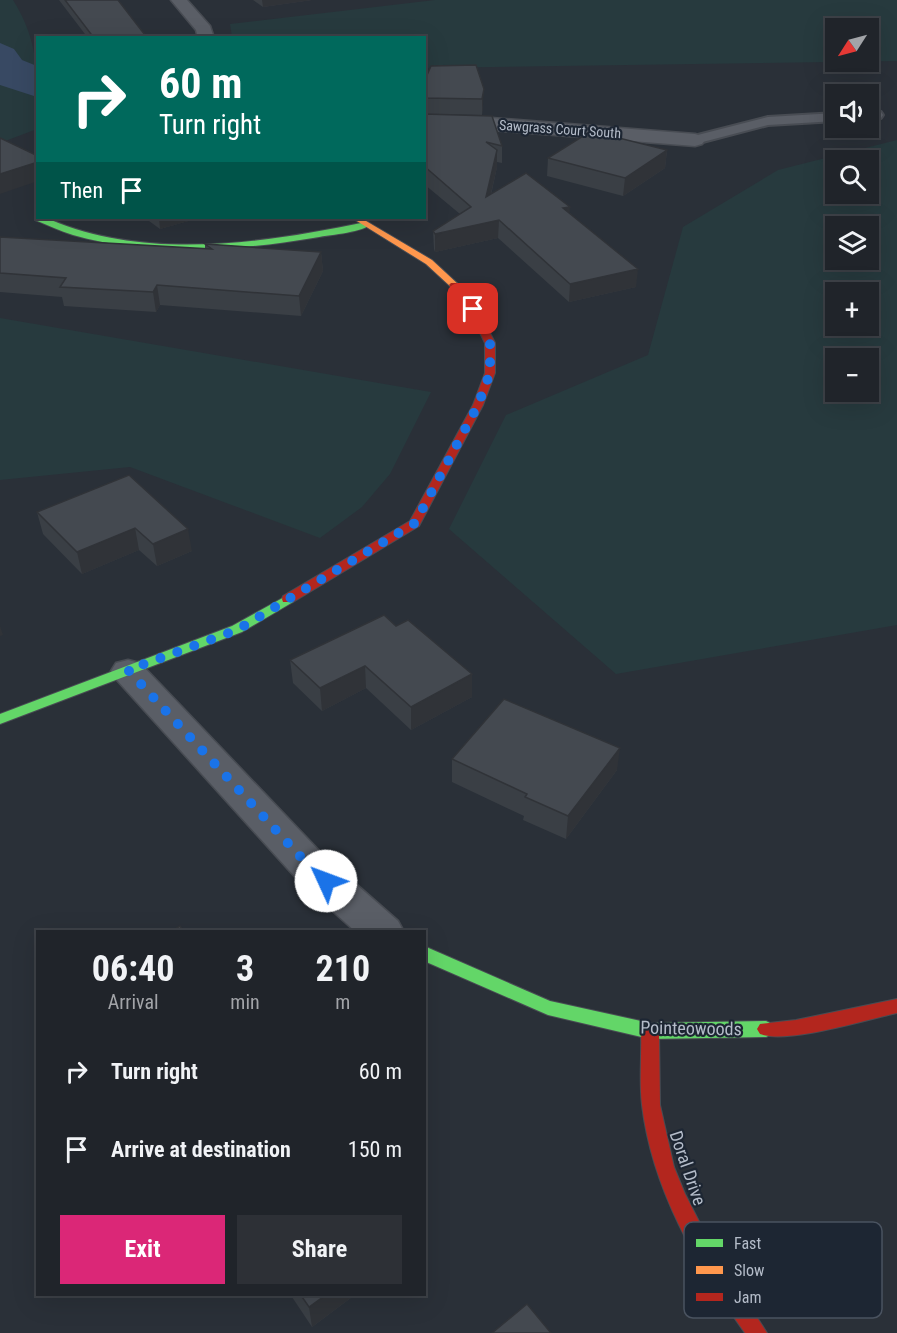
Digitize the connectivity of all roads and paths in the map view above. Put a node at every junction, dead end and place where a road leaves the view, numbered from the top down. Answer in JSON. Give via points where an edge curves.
{"nodes":[{"id":1,"x":179,"y":0,"type":"edge"},
{"id":2,"x":206,"y":36,"type":"edge"},
{"id":3,"x":825,"y":118,"type":"edge"},
{"id":4,"x":426,"y":122,"type":"edge"},
{"id":5,"x":694,"y":140,"type":"joint"},
{"id":6,"x":42,"y":219,"type":"edge"},
{"id":7,"x":361,"y":221,"type":"edge"},
{"id":8,"x":128,"y":670,"type":"junction"},
{"id":9,"x":0,"y":718,"type":"edge"},
{"id":10,"x":382,"y":930,"type":"edge"},
{"id":11,"x":426,"y":954,"type":"edge"},
{"id":12,"x":897,"y":1006,"type":"edge"},
{"id":13,"x":650,"y":1031,"type":"junction"},
{"id":14,"x":688,"y":1222,"type":"edge"},
{"id":15,"x":746,"y":1318,"type":"edge"},
{"id":16,"x":757,"y":1333,"type":"edge"}],
"edges":[{"from":1,"to":2,"type":"street"},
{"from":3,"to":5,"type":"lane","via":[[768,121]]},
{"from":4,"to":5,"type":"street","name":"Sawgrass Court South"},
{"from":6,"to":7,"type":"street","via":[[78,233],[142,242],[207,245],[299,239]]},
{"from":7,"to":8,"type":"street","via":[[429,262],[473,309],[490,344],[490,373],[473,415],[415,523],[237,630]]},
{"from":8,"to":9,"type":"street"},
{"from":8,"to":10,"type":"street","via":[[311,868]]},
{"from":11,"to":13,"type":"street","name":"Pointeowoods","via":[[548,1008]]},
{"from":12,"to":13,"type":"street","name":"Pointeowoods","via":[[796,1028]]},
{"from":13,"to":14,"type":"street","name":"Doral Drive","via":[[651,1104],[669,1176]]},
{"from":15,"to":16,"type":"street","name":"Doral Drive"}]}
